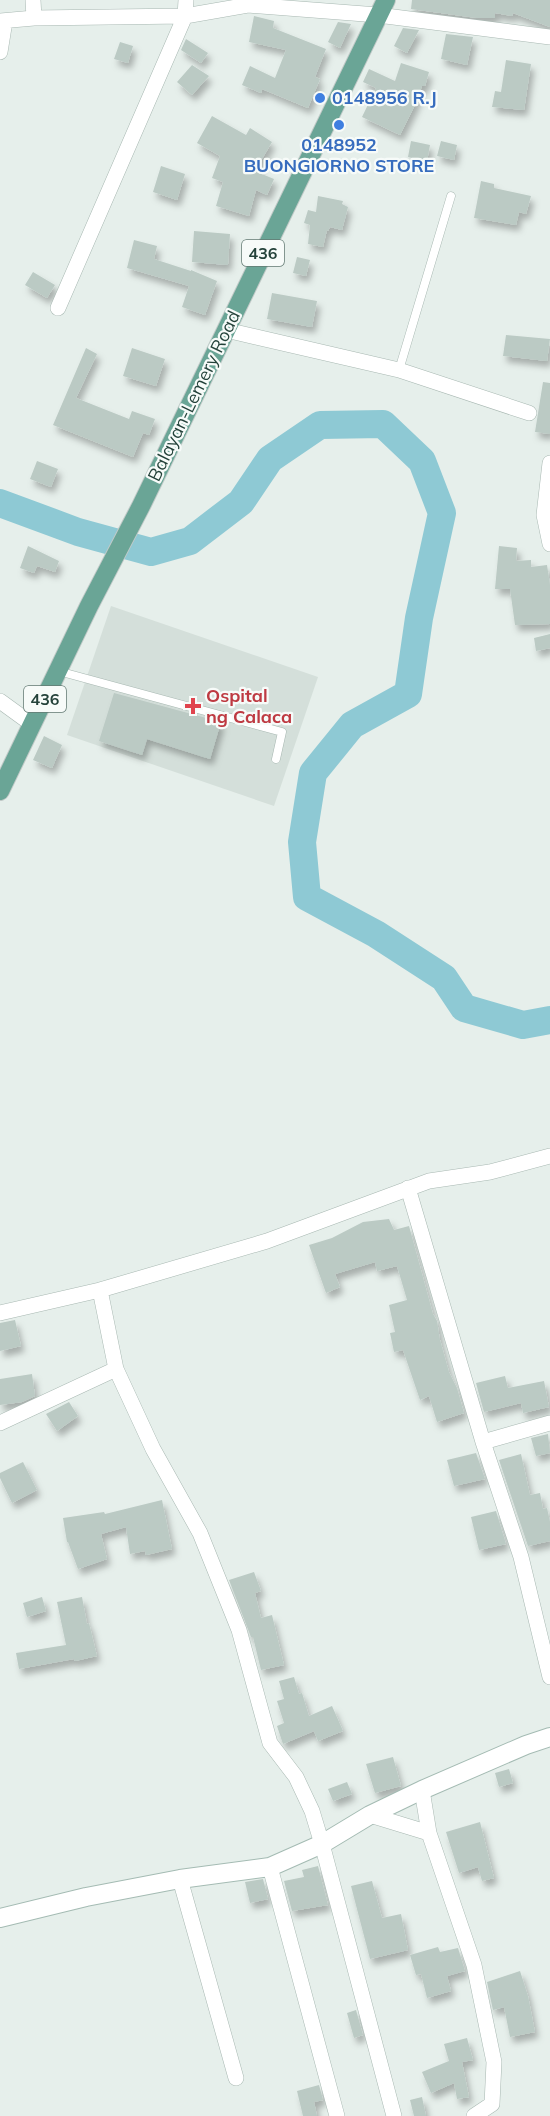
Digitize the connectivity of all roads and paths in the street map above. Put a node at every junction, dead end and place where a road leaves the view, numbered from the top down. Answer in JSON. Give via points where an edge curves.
{"nodes":[{"id":1,"x":33,"y":0,"type":"edge"},
{"id":2,"x":185,"y":8,"type":"edge"},
{"id":3,"x":382,"y":8,"type":"edge"},
{"id":4,"x":34,"y":18,"type":"junction"},
{"id":5,"x":2,"y":21,"type":"edge"},
{"id":6,"x":550,"y":37,"type":"edge"},
{"id":7,"x":0,"y":52,"type":"edge"},
{"id":8,"x":451,"y":196,"type":"dead end"},
{"id":9,"x":58,"y":308,"type":"dead end"},
{"id":10,"x":226,"y":330,"type":"junction"},
{"id":11,"x":399,"y":370,"type":"junction"},
{"id":12,"x":529,"y":413,"type":"dead end"},
{"id":13,"x":550,"y":463,"type":"edge"},
{"id":14,"x":550,"y":544,"type":"edge"},
{"id":15,"x":58,"y":671,"type":"junction"},
{"id":16,"x":0,"y":701,"type":"edge"},
{"id":17,"x":33,"y":725,"type":"junction"},
{"id":18,"x":276,"y":759,"type":"dead end"},
{"id":19,"x":0,"y":792,"type":"edge"},
{"id":20,"x":550,"y":1156,"type":"edge"},
{"id":21,"x":408,"y":1188,"type":"junction"},
{"id":22,"x":100,"y":1290,"type":"junction"},
{"id":23,"x":0,"y":1313,"type":"edge"},
{"id":24,"x":116,"y":1370,"type":"junction"},
{"id":25,"x":550,"y":1423,"type":"edge"},
{"id":26,"x":0,"y":1424,"type":"edge"},
{"id":27,"x":483,"y":1442,"type":"junction"},
{"id":28,"x":550,"y":1677,"type":"edge"},
{"id":29,"x":550,"y":1737,"type":"edge"},
{"id":30,"x":422,"y":1790,"type":"junction"},
{"id":31,"x":370,"y":1815,"type":"junction"},
{"id":32,"x":429,"y":1833,"type":"junction"},
{"id":33,"x":322,"y":1844,"type":"junction"},
{"id":34,"x":270,"y":1867,"type":"junction"},
{"id":35,"x":180,"y":1879,"type":"junction"},
{"id":36,"x":0,"y":1918,"type":"edge"},
{"id":37,"x":236,"y":2078,"type":"dead end"},
{"id":38,"x":337,"y":2116,"type":"edge"},
{"id":39,"x":394,"y":2116,"type":"edge"},
{"id":40,"x":474,"y":2116,"type":"edge"}],
"edges":[{"from":1,"to":4,"type":"street"},
{"from":2,"to":3,"type":"street"},
{"from":2,"to":4,"type":"street"},
{"from":2,"to":9,"type":"street"},
{"from":3,"to":6,"type":"street"},
{"from":3,"to":10,"type":"main road","name":"Balayan-Lemery Road","number":"436"},
{"from":4,"to":5,"type":"street"},
{"from":5,"to":7,"type":"street"},
{"from":8,"to":11,"type":"lane"},
{"from":10,"to":11,"type":"street"},
{"from":10,"to":15,"type":"main road","name":"Balayan-Lemery Road","number":"436"},
{"from":11,"to":12,"type":"street"},
{"from":13,"to":14,"type":"street","via":[[544,515]]},
{"from":15,"to":17,"type":"main road","name":"Balayan-Lemery Road","number":"436"},
{"from":15,"to":18,"type":"lane","via":[[282,732]]},
{"from":16,"to":17,"type":"street"},
{"from":17,"to":19,"type":"main road","name":"Balayan-Lemery Road","number":"436"},
{"from":20,"to":21,"type":"street"},
{"from":21,"to":22,"type":"street","via":[[267,1241]]},
{"from":21,"to":27,"type":"street"},
{"from":22,"to":23,"type":"street"},
{"from":22,"to":24,"type":"street"},
{"from":24,"to":26,"type":"street"},
{"from":24,"to":33,"type":"street","via":[[153,1449],[200,1533],[239,1630],[270,1743],[296,1777]]},
{"from":25,"to":27,"type":"street"},
{"from":27,"to":28,"type":"street","via":[[521,1557]]},
{"from":29,"to":30,"type":"street"},
{"from":30,"to":31,"type":"street"},
{"from":30,"to":32,"type":"street"},
{"from":31,"to":32,"type":"street"},
{"from":31,"to":33,"type":"street"},
{"from":32,"to":40,"type":"street","via":[[474,1965],[494,2062],[492,2104]]},
{"from":33,"to":34,"type":"street"},
{"from":33,"to":39,"type":"street"},
{"from":34,"to":35,"type":"street"},
{"from":34,"to":38,"type":"street"},
{"from":35,"to":36,"type":"street"},
{"from":35,"to":37,"type":"street"}]}
